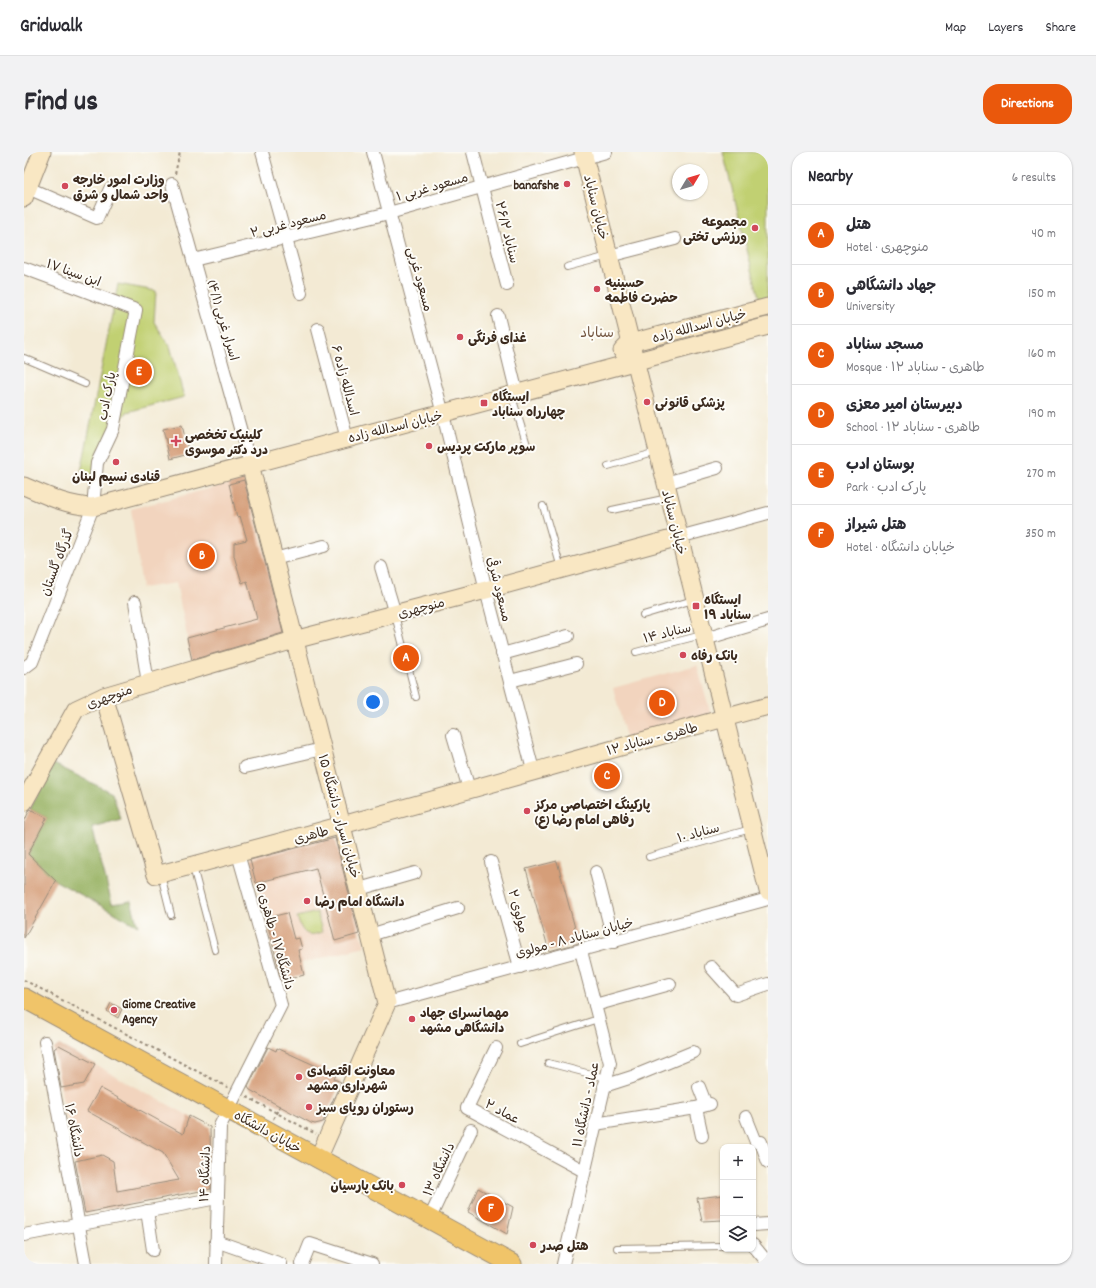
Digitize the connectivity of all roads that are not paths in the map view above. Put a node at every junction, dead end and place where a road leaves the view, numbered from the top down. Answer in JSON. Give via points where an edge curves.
{"nodes":[{"id":1,"x":42,"y":152,"type":"edge"},
{"id":2,"x":262,"y":152,"type":"edge"},
{"id":3,"x":373,"y":152,"type":"edge"},
{"id":4,"x":473,"y":152,"type":"edge"},
{"id":5,"x":606,"y":152,"type":"edge"},
{"id":6,"x":584,"y":155,"type":"edge"},
{"id":7,"x":172,"y":184,"type":"road end"},
{"id":8,"x":482,"y":186,"type":"junction"},
{"id":9,"x":110,"y":189,"type":"dead end"},
{"id":10,"x":26,"y":193,"type":"edge"},
{"id":11,"x":389,"y":213,"type":"junction"},
{"id":12,"x":286,"y":238,"type":"junction"},
{"id":13,"x":675,"y":239,"type":"dead end"},
{"id":14,"x":609,"y":256,"type":"junction"},
{"id":15,"x":193,"y":260,"type":"junction"},
{"id":16,"x":567,"y":267,"type":"dead end"},
{"id":17,"x":24,"y":268,"type":"edge"},
{"id":18,"x":507,"y":285,"type":"dead end"},
{"id":19,"x":301,"y":293,"type":"dead end"},
{"id":20,"x":115,"y":302,"type":"joint"},
{"id":21,"x":768,"y":307,"type":"edge"},
{"id":22,"x":498,"y":316,"type":"dead end"},
{"id":23,"x":768,"y":326,"type":"edge"},
{"id":24,"x":318,"y":329,"type":"dead end"},
{"id":25,"x":630,"y":343,"type":"junction"},
{"id":26,"x":24,"y":358,"type":"edge"},
{"id":27,"x":635,"y":361,"type":"junction"},
{"id":28,"x":586,"y":375,"type":"junction"},
{"id":29,"x":85,"y":384,"type":"dead end"},
{"id":30,"x":514,"y":394,"type":"junction"},
{"id":31,"x":443,"y":414,"type":"junction"},
{"id":32,"x":347,"y":439,"type":"junction"},
{"id":33,"x":528,"y":448,"type":"dead end"},
{"id":34,"x":658,"y":452,"type":"junction"},
{"id":35,"x":250,"y":464,"type":"junction"},
{"id":36,"x":608,"y":466,"type":"dead end"},
{"id":37,"x":717,"y":468,"type":"dead end"},
{"id":38,"x":24,"y":486,"type":"edge"},
{"id":39,"x":667,"y":490,"type":"junction"},
{"id":40,"x":543,"y":506,"type":"dead end"},
{"id":41,"x":93,"y":507,"type":"junction"},
{"id":42,"x":612,"y":510,"type":"dead end"},
{"id":43,"x":768,"y":513,"type":"edge"},
{"id":44,"x":679,"y":537,"type":"junction"},
{"id":45,"x":324,"y":546,"type":"dead end"},
{"id":46,"x":274,"y":559,"type":"junction"},
{"id":47,"x":381,"y":567,"type":"dead end"},
{"id":48,"x":562,"y":570,"type":"junction"},
{"id":49,"x":486,"y":590,"type":"junction"},
{"id":50,"x":695,"y":600,"type":"junction"},
{"id":51,"x":135,"y":602,"type":"dead end"},
{"id":52,"x":395,"y":614,"type":"junction"},
{"id":53,"x":643,"y":615,"type":"dead end"},
{"id":54,"x":768,"y":620,"type":"edge"},
{"id":55,"x":568,"y":636,"type":"dead end"},
{"id":56,"x":704,"y":637,"type":"junction"},
{"id":57,"x":294,"y":640,"type":"junction"},
{"id":58,"x":636,"y":652,"type":"dead end"},
{"id":59,"x":502,"y":654,"type":"junction"},
{"id":60,"x":576,"y":664,"type":"dead end"},
{"id":61,"x":24,"y":668,"type":"edge"},
{"id":62,"x":510,"y":681,"type":"junction"},
{"id":63,"x":148,"y":683,"type":"junction"},
{"id":64,"x":104,"y":696,"type":"junction"},
{"id":65,"x":416,"y":697,"type":"dead end"},
{"id":66,"x":768,"y":706,"type":"edge"},
{"id":67,"x":724,"y":718,"type":"junction"},
{"id":68,"x":453,"y":735,"type":"dead end"},
{"id":69,"x":322,"y":750,"type":"junction"},
{"id":70,"x":245,"y":768,"type":"dead end"},
{"id":71,"x":533,"y":770,"type":"junction"},
{"id":72,"x":469,"y":789,"type":"junction"},
{"id":73,"x":24,"y":802,"type":"edge"},
{"id":74,"x":342,"y":826,"type":"junction"},
{"id":75,"x":752,"y":828,"type":"junction"},
{"id":76,"x":238,"y":854,"type":"junction"},
{"id":77,"x":649,"y":857,"type":"dead end"},
{"id":78,"x":491,"y":862,"type":"dead end"},
{"id":79,"x":193,"y":866,"type":"junction"},
{"id":80,"x":596,"y":872,"type":"dead end"},
{"id":81,"x":415,"y":873,"type":"dead end"},
{"id":82,"x":159,"y":874,"type":"junction"},
{"id":83,"x":359,"y":889,"type":"junction"},
{"id":84,"x":768,"y":891,"type":"edge"},
{"id":85,"x":768,"y":898,"type":"edge"},
{"id":86,"x":458,"y":908,"type":"dead end"},
{"id":87,"x":171,"y":915,"type":"dead end"},
{"id":88,"x":370,"y":935,"type":"junction"},
{"id":89,"x":614,"y":942,"type":"junction"},
{"id":90,"x":215,"y":950,"type":"dead end"},
{"id":91,"x":581,"y":951,"type":"junction"},
{"id":92,"x":520,"y":967,"type":"junction"},
{"id":93,"x":711,"y":967,"type":"dead end"},
{"id":94,"x":670,"y":984,"type":"dead end"},
{"id":95,"x":768,"y":984,"type":"edge"},
{"id":96,"x":24,"y":998,"type":"edge"},
{"id":97,"x":387,"y":1003,"type":"junction"},
{"id":98,"x":595,"y":1005,"type":"junction"},
{"id":99,"x":598,"y":1019,"type":"junction"},
{"id":100,"x":44,"y":1042,"type":"dead end"},
{"id":101,"x":520,"y":1044,"type":"dead end"},
{"id":102,"x":496,"y":1048,"type":"dead end"},
{"id":103,"x":693,"y":1052,"type":"dead end"},
{"id":104,"x":548,"y":1063,"type":"dead end"},
{"id":105,"x":605,"y":1082,"type":"junction"},
{"id":106,"x":699,"y":1086,"type":"dead end"},
{"id":107,"x":704,"y":1105,"type":"junction"},
{"id":108,"x":229,"y":1110,"type":"junction"},
{"id":109,"x":746,"y":1117,"type":"dead end"},
{"id":110,"x":595,"y":1124,"type":"junction"},
{"id":111,"x":472,"y":1130,"type":"dead end"},
{"id":112,"x":702,"y":1136,"type":"dead end"},
{"id":113,"x":318,"y":1159,"type":"junction"},
{"id":114,"x":768,"y":1162,"type":"edge"},
{"id":115,"x":584,"y":1171,"type":"junction"},
{"id":116,"x":216,"y":1198,"type":"junction"},
{"id":117,"x":147,"y":1211,"type":"junction"},
{"id":118,"x":429,"y":1220,"type":"junction"},
{"id":119,"x":79,"y":1223,"type":"junction"},
{"id":120,"x":768,"y":1224,"type":"edge"},
{"id":121,"x":756,"y":1225,"type":"edge"},
{"id":122,"x":24,"y":1235,"type":"edge"},
{"id":123,"x":216,"y":1241,"type":"junction"},
{"id":124,"x":720,"y":1246,"type":"edge"},
{"id":125,"x":616,"y":1248,"type":"dead end"},
{"id":126,"x":756,"y":1249,"type":"edge"},
{"id":127,"x":153,"y":1250,"type":"dead end"},
{"id":128,"x":768,"y":1263,"type":"edge"},
{"id":129,"x":86,"y":1264,"type":"edge"},
{"id":130,"x":216,"y":1264,"type":"edge"},
{"id":131,"x":281,"y":1264,"type":"edge"},
{"id":132,"x":302,"y":1264,"type":"edge"},
{"id":133,"x":372,"y":1264,"type":"edge"},
{"id":134,"x":512,"y":1264,"type":"edge"},
{"id":135,"x":563,"y":1264,"type":"edge"}],
"edges":[{"from":1,"to":10,"type":"street"},
{"from":2,"to":12,"type":"street"},
{"from":3,"to":11,"type":"street","name":"مسعود غربی"},
{"from":4,"to":8,"type":"street","name":"سناباد ۲۶/۲"},
{"from":5,"to":6,"type":"street","name":"مسعود غربی ۱"},
{"from":6,"to":8,"type":"street","name":"مسعود غربی ۱"},
{"from":6,"to":14,"type":"street","name":"خیابان سناباد"},
{"from":7,"to":15,"type":"street","name":"اسرار غربی (۴/۱)"},
{"from":8,"to":11,"type":"street","name":"مسعود غربی ۱"},
{"from":8,"to":18,"type":"street","name":"سناباد ۲۶/۲"},
{"from":9,"to":10,"type":"street","via":[[97,218]]},
{"from":11,"to":12,"type":"street","name":"مسعود غربی ۲"},
{"from":11,"to":31,"type":"street","name":"مسعود غربی"},
{"from":12,"to":15,"type":"street","name":"مسعود غربی ۲"},
{"from":12,"to":19,"type":"street"},
{"from":13,"to":14,"type":"street"},
{"from":14,"to":16,"type":"lane"},
{"from":14,"to":25,"type":"street","name":"خیابان سناباد"},
{"from":15,"to":35,"type":"street","name":"اسرار غربی (۴/۱)"},
{"from":17,"to":20,"type":"street","name":"ابن سینا ۱۷"},
{"from":20,"to":41,"type":"street","name":"پارک ادب","via":[[136,310],[113,429],[97,463]]},
{"from":21,"to":25,"type":"street","name":"خیابان اسدالله زاده"},
{"from":22,"to":30,"type":"street"},
{"from":23,"to":27,"type":"street","name":"خیابان اسدالله زاده"},
{"from":24,"to":32,"type":"street","name":"اسدالله زاده ۶"},
{"from":25,"to":27,"type":"street","name":"خیابان سناباد"},
{"from":25,"to":28,"type":"street","via":[[616,359]]},
{"from":26,"to":29,"type":"lane"},
{"from":27,"to":28,"type":"street","name":"خیابان اسدالله زاده"},
{"from":27,"to":34,"type":"street","name":"خیابان سناباد"},
{"from":28,"to":30,"type":"street","name":"خیابان اسدالله زاده"},
{"from":30,"to":31,"type":"street","name":"خیابان اسدالله زاده"},
{"from":30,"to":33,"type":"lane"},
{"from":31,"to":32,"type":"street","name":"خیابان اسدالله زاده"},
{"from":31,"to":49,"type":"street","name":"مسعود شرقی"},
{"from":32,"to":35,"type":"street","name":"خیابان اسدالله زاده"},
{"from":34,"to":36,"type":"lane"},
{"from":34,"to":39,"type":"street","name":"خیابان سناباد"},
{"from":35,"to":41,"type":"street","name":"خیابان اسدالله زاده"},
{"from":35,"to":46,"type":"street","name":"خیابان اسرار - دانشگاه ۱۵"},
{"from":37,"to":39,"type":"street"},
{"from":38,"to":41,"type":"street","name":"خیابان اسدالله زاده","via":[[52,499],[76,506]]},
{"from":39,"to":42,"type":"lane"},
{"from":39,"to":44,"type":"street","name":"خیابان سناباد"},
{"from":40,"to":48,"type":"lane"},
{"from":41,"to":61,"type":"street","name":"گذرگاه گلستان","via":[[32,662]]},
{"from":43,"to":44,"type":"street","name":"منوچهری"},
{"from":44,"to":48,"type":"street","name":"منوچهری"},
{"from":44,"to":50,"type":"street","name":"خیابان سناباد"},
{"from":45,"to":46,"type":"street"},
{"from":46,"to":57,"type":"street","name":"خیابان اسرار - دانشگاه ۱۵"},
{"from":47,"to":52,"type":"street"},
{"from":48,"to":49,"type":"street","name":"منوچهری"},
{"from":49,"to":52,"type":"street","name":"منوچهری"},
{"from":49,"to":59,"type":"street","name":"مسعود شرقی"},
{"from":50,"to":53,"type":"lane"},
{"from":50,"to":56,"type":"street","name":"خیابان سناباد"},
{"from":51,"to":63,"type":"street"},
{"from":52,"to":57,"type":"street","name":"منوچهری"},
{"from":52,"to":65,"type":"lane"},
{"from":54,"to":56,"type":"street"},
{"from":55,"to":59,"type":"street"},
{"from":56,"to":58,"type":"lane","name":"سناباد ۱۴"},
{"from":56,"to":67,"type":"street","name":"خیابان سناباد"},
{"from":57,"to":63,"type":"street","name":"منوچهری"},
{"from":57,"to":69,"type":"street","name":"خیابان اسرار - دانشگاه ۱۵"},
{"from":59,"to":62,"type":"street","name":"مسعود شرقی"},
{"from":60,"to":62,"type":"street"},
{"from":62,"to":71,"type":"street","name":"مسعود شرقی"},
{"from":63,"to":64,"type":"street","name":"منوچهری"},
{"from":64,"to":73,"type":"street","name":"منوچهری","via":[[76,709],[63,728]]},
{"from":64,"to":82,"type":"street"},
{"from":66,"to":67,"type":"street","name":"طاهری - سناباد ۱۲"},
{"from":67,"to":71,"type":"street","name":"طاهری - سناباد ۱۲"},
{"from":67,"to":75,"type":"street","name":"خیابان سناباد"},
{"from":68,"to":72,"type":"street"},
{"from":69,"to":70,"type":"street"},
{"from":69,"to":74,"type":"street","name":"خیابان اسرار - دانشگاه ۱۵"},
{"from":71,"to":72,"type":"street","name":"طاهری"},
{"from":72,"to":74,"type":"street","name":"طاهری"},
{"from":74,"to":76,"type":"street","name":"طاهری"},
{"from":74,"to":83,"type":"street","name":"خیابان اسرار - دانشگاه ۱۵"},
{"from":75,"to":77,"type":"lane","name":"سناباد ۱۰"},
{"from":75,"to":84,"type":"street","name":"خیابان سناباد"},
{"from":76,"to":79,"type":"street","name":"طاهری"},
{"from":76,"to":108,"type":"street","name":"دانشگاه۱۷ - طاهری ۵","via":[[281,1005]]},
{"from":78,"to":92,"type":"street","name":"مولوی ۲"},
{"from":79,"to":82,"type":"street","name":"طاهری"},
{"from":79,"to":90,"type":"lane"},
{"from":80,"to":89,"type":"street"},
{"from":81,"to":83,"type":"street"},
{"from":82,"to":87,"type":"lane"},
{"from":83,"to":88,"type":"street","name":"خیابان اسرار - دانشگاه ۱۵"},
{"from":85,"to":89,"type":"street","name":"خیابان سناباد ۸ - مولوی"},
{"from":86,"to":88,"type":"street"},
{"from":88,"to":97,"type":"street","name":"خیابان اسرار - دانشگاه ۱۵"},
{"from":89,"to":91,"type":"street","name":"خیابان سناباد ۸ - مولوی"},
{"from":91,"to":92,"type":"street","name":"خیابان سناباد ۸ - مولوی"},
{"from":91,"to":98,"type":"street","name":"عماد - دانشگاه ۱۱"},
{"from":92,"to":97,"type":"street","name":"خیابان سناباد ۸ - مولوی"},
{"from":93,"to":95,"type":"street","via":[[736,995]]},
{"from":94,"to":98,"type":"street"},
{"from":96,"to":108,"type":"main road","name":"خیابان دانشگاه"},
{"from":97,"to":113,"type":"street"},
{"from":98,"to":99,"type":"street","name":"عماد - دانشگاه ۱۱"},
{"from":99,"to":101,"type":"lane"},
{"from":99,"to":105,"type":"street","name":"عماد - دانشگاه ۱۱","via":[[610,1063]]},
{"from":100,"to":119,"type":"street","name":"دانشگاه ۱۶"},
{"from":102,"to":115,"type":"street","name":"عماد ۲","via":[[467,1108]]},
{"from":103,"to":105,"type":"street","via":[[632,1077]]},
{"from":104,"to":105,"type":"lane"},
{"from":105,"to":110,"type":"street","name":"عماد - دانشگاه ۱۱"},
{"from":106,"to":107,"type":"street"},
{"from":107,"to":110,"type":"street"},
{"from":107,"to":112,"type":"street"},
{"from":108,"to":113,"type":"main road","name":"خیابان دانشگاه"},
{"from":108,"to":116,"type":"street","name":"دانشگاه ۱۴","via":[[220,1126]]},
{"from":109,"to":114,"type":"street","via":[[756,1142],[761,1142]]},
{"from":110,"to":115,"type":"street","name":"عماد - دانشگاه ۱۱"},
{"from":111,"to":118,"type":"street","name":"دانشگاه ۱۳"},
{"from":113,"to":118,"type":"main road","name":"خیابان دانشگاه"},
{"from":115,"to":135,"type":"street","name":"عماد - دانشگاه ۱۱"},
{"from":116,"to":117,"type":"street"},
{"from":116,"to":123,"type":"street","name":"دانشگاه ۱۴"},
{"from":117,"to":119,"type":"street"},
{"from":117,"to":127,"type":"street"},
{"from":118,"to":134,"type":"main road","name":"خیابان دانشگاه"},
{"from":119,"to":122,"type":"street"},
{"from":119,"to":129,"type":"street","name":"دانشگاه ۱۶"},
{"from":120,"to":121,"type":"street"},
{"from":123,"to":130,"type":"street","name":"دانشگاه ۱۴"},
{"from":123,"to":131,"type":"street"},
{"from":124,"to":125,"type":"lane"},
{"from":126,"to":128,"type":"street"},
{"from":132,"to":133,"type":"street","via":[[310,1244]]}]}
